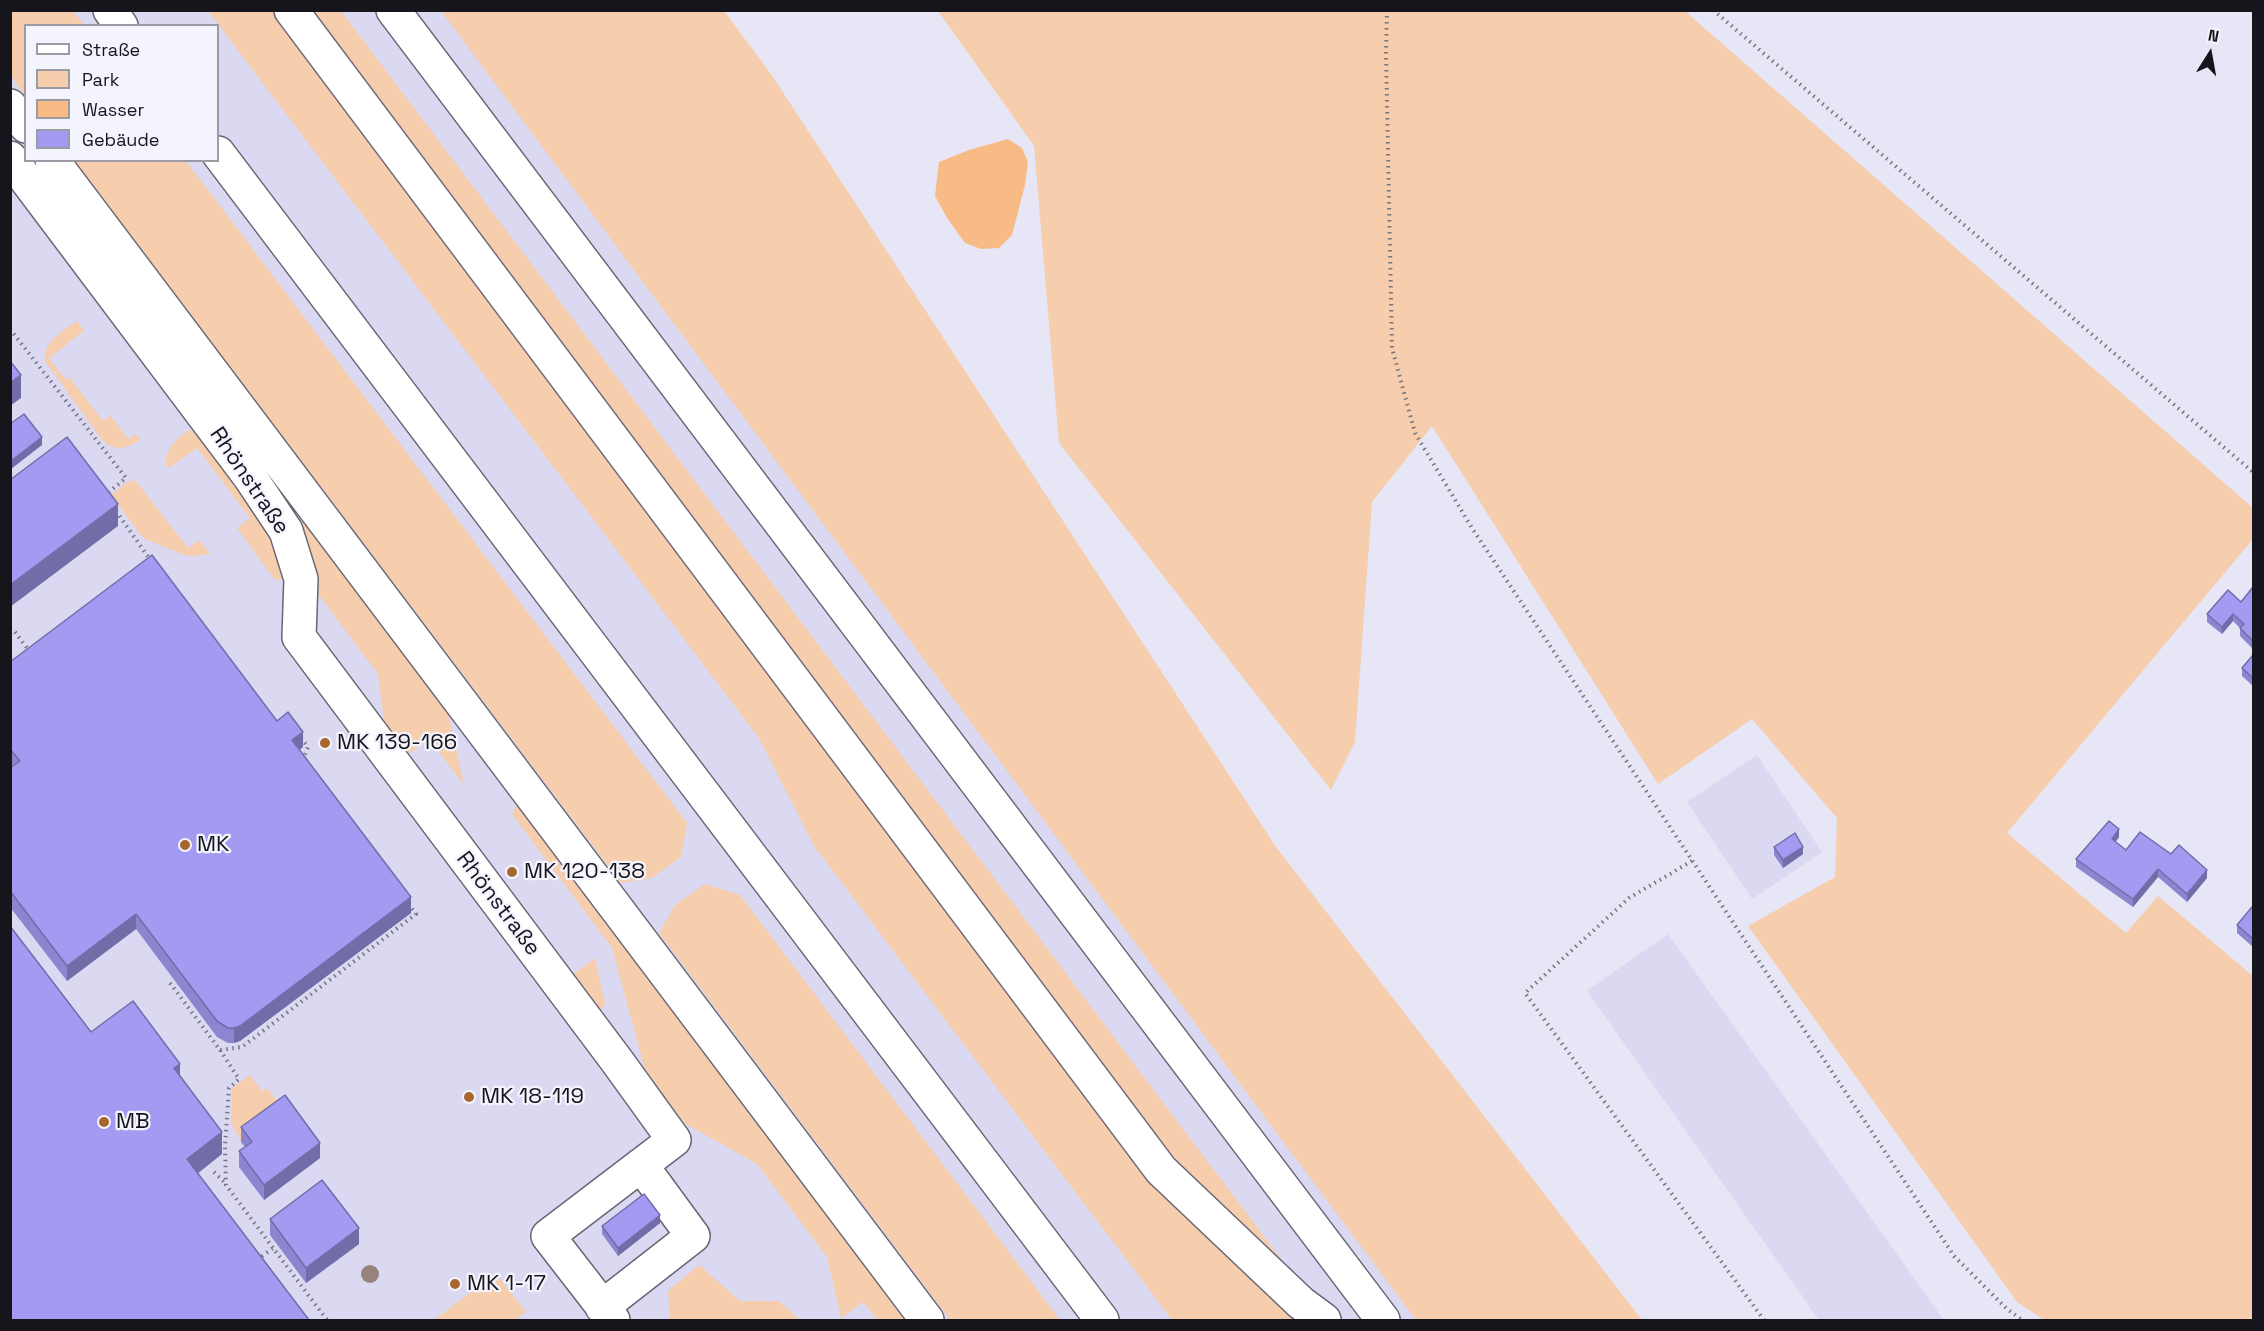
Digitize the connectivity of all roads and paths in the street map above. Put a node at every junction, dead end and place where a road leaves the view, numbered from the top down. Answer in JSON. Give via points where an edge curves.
{"nodes":[{"id":1,"x":110,"y":10,"type":"edge"},
{"id":2,"x":291,"y":10,"type":"edge"},
{"id":3,"x":393,"y":10,"type":"edge"},
{"id":4,"x":1387,"y":10,"type":"edge"},
{"id":5,"x":1713,"y":10,"type":"edge"},
{"id":6,"x":120,"y":24,"type":"edge"},
{"id":7,"x":10,"y":106,"type":"edge"},
{"id":8,"x":24,"y":124,"type":"edge"},
{"id":9,"x":219,"y":154,"type":"edge"},
{"id":10,"x":10,"y":158,"type":"edge"},
{"id":11,"x":54,"y":162,"type":"edge"},
{"id":12,"x":10,"y":329,"type":"edge"},
{"id":13,"x":2253,"y":473,"type":"edge"},
{"id":14,"x":157,"y":569,"type":"edge"},
{"id":15,"x":15,"y":632,"type":"dead end"},
{"id":16,"x":34,"y":657,"type":"edge"},
{"id":17,"x":296,"y":731,"type":"edge"},
{"id":18,"x":302,"y":763,"type":"edge"},
{"id":19,"x":1692,"y":861,"type":"junction"},
{"id":20,"x":408,"y":905,"type":"edge"},
{"id":21,"x":170,"y":983,"type":"dead end"},
{"id":22,"x":219,"y":1050,"type":"junction"},
{"id":23,"x":641,"y":1165,"type":"junction"},
{"id":24,"x":214,"y":1172,"type":"dead end"},
{"id":25,"x":226,"y":1185,"type":"junction"},
{"id":26,"x":273,"y":1248,"type":"junction"},
{"id":27,"x":250,"y":1265,"type":"edge"},
{"id":28,"x":607,"y":1313,"type":"edge"},
{"id":29,"x":327,"y":1320,"type":"edge"},
{"id":30,"x":927,"y":1320,"type":"edge"},
{"id":31,"x":1102,"y":1320,"type":"edge"},
{"id":32,"x":1324,"y":1320,"type":"edge"},
{"id":33,"x":1383,"y":1320,"type":"edge"},
{"id":34,"x":1764,"y":1320,"type":"edge"},
{"id":35,"x":2022,"y":1320,"type":"edge"}],
"edges":[{"from":1,"to":6,"type":"lane"},
{"from":2,"to":32,"type":"lane","via":[[1161,1170],[1301,1304]]},
{"from":3,"to":33,"type":"lane"},
{"from":4,"to":19,"type":"path","via":[[1392,348],[1415,433],[1472,528]]},
{"from":5,"to":13,"type":"path"},
{"from":7,"to":8,"type":"lane"},
{"from":9,"to":31,"type":"lane"},
{"from":10,"to":23,"type":"lane","name":"Rhönstraße","via":[[250,477],[286,531],[301,579],[299,637],[674,1140]]},
{"from":11,"to":30,"type":"lane"},
{"from":12,"to":14,"type":"path","via":[[126,478],[105,496]]},
{"from":15,"to":16,"type":"path"},
{"from":17,"to":18,"type":"path","via":[[308,747]]},
{"from":19,"to":34,"type":"path","via":[[1629,898],[1525,993]]},
{"from":19,"to":35,"type":"path","via":[[1954,1256]]},
{"from":20,"to":22,"type":"path","via":[[416,914],[242,1047]]},
{"from":21,"to":22,"type":"path"},
{"from":22,"to":25,"type":"path","via":[[239,1079],[229,1088]]},
{"from":23,"to":28,"type":"lane","via":[[693,1236]]},
{"from":23,"to":28,"type":"lane","via":[[548,1236]]},
{"from":24,"to":25,"type":"path"},
{"from":25,"to":26,"type":"path"},
{"from":26,"to":27,"type":"path"},
{"from":26,"to":29,"type":"path"}]}
